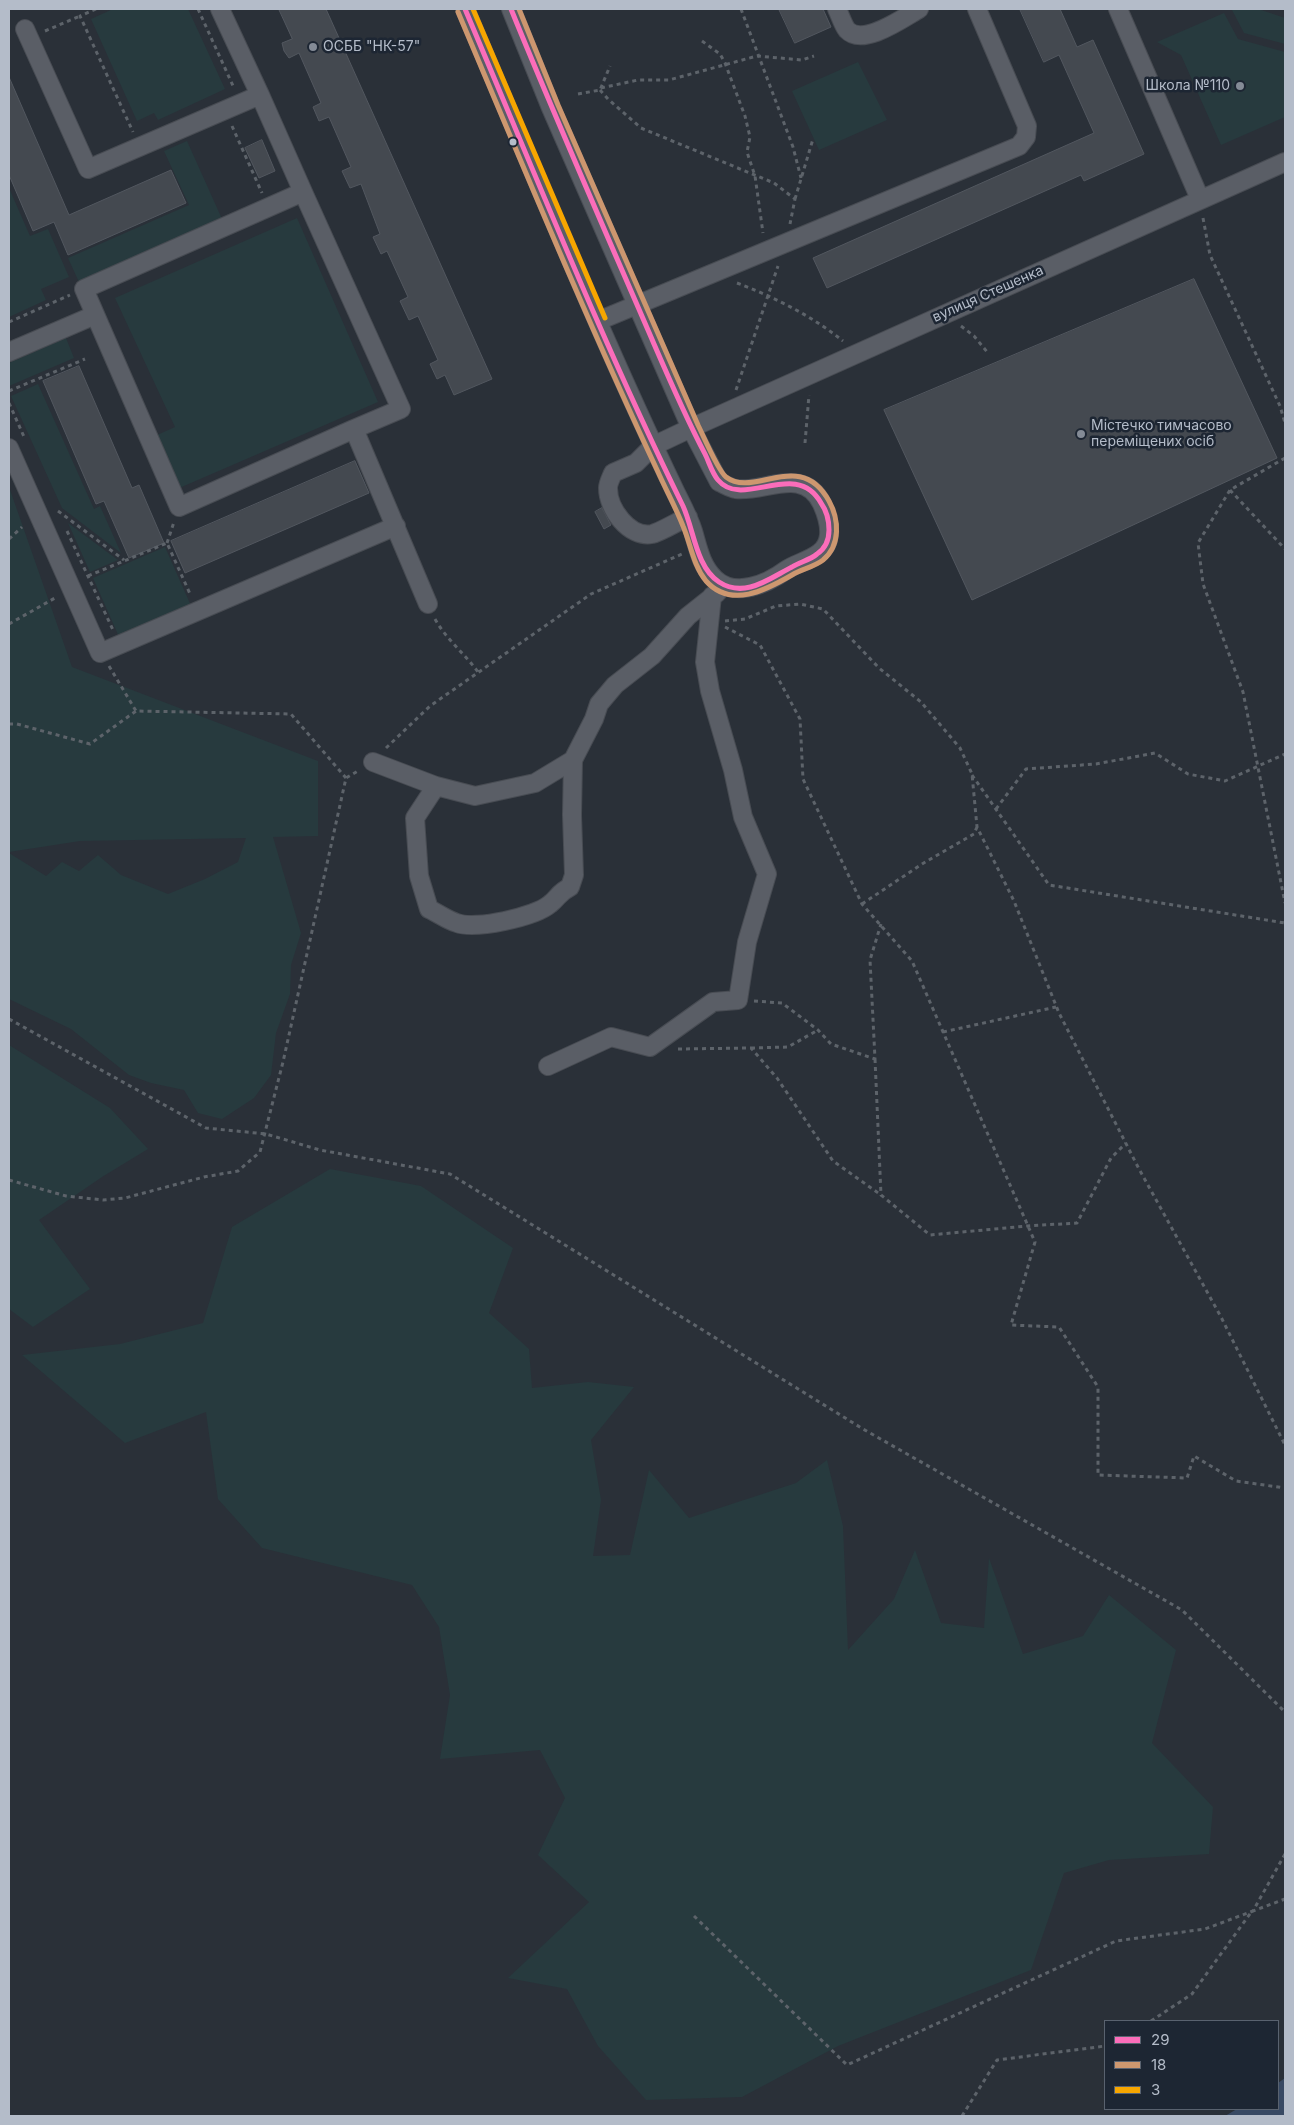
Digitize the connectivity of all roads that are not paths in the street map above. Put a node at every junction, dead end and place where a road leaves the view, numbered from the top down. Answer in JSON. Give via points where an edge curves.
{"nodes":[{"id":1,"x":220,"y":9,"type":"edge"},
{"id":2,"x":465,"y":9,"type":"edge"},
{"id":3,"x":511,"y":9,"type":"edge"},
{"id":4,"x":837,"y":9,"type":"edge"},
{"id":5,"x":919,"y":9,"type":"edge"},
{"id":6,"x":977,"y":9,"type":"edge"},
{"id":7,"x":1118,"y":9,"type":"edge"},
{"id":8,"x":25,"y":29,"type":"road end"},
{"id":9,"x":260,"y":95,"type":"junction"},
{"id":10,"x":1285,"y":162,"type":"edge"},
{"id":11,"x":303,"y":192,"type":"junction"},
{"id":12,"x":1200,"y":199,"type":"junction"},
{"id":13,"x":638,"y":305,"type":"junction"},
{"id":14,"x":95,"y":315,"type":"junction"},
{"id":15,"x":598,"y":321,"type":"junction"},
{"id":16,"x":9,"y":352,"type":"edge"},
{"id":17,"x":691,"y":428,"type":"junction"},
{"id":18,"x":354,"y":429,"type":"junction"},
{"id":19,"x":653,"y":446,"type":"junction"},
{"id":20,"x":9,"y":448,"type":"edge"},
{"id":21,"x":688,"y":517,"type":"junction"},
{"id":22,"x":396,"y":526,"type":"junction"},
{"id":23,"x":718,"y":592,"type":"junction"},
{"id":24,"x":428,"y":604,"type":"road end"},
{"id":25,"x":573,"y":760,"type":"junction"},
{"id":26,"x":373,"y":762,"type":"dead end"},
{"id":27,"x":436,"y":786,"type":"junction"},
{"id":28,"x":548,"y":1066,"type":"dead end"}],
"edges":[{"from":1,"to":9,"type":"street"},
{"from":2,"to":15,"type":"street"},
{"from":3,"to":13,"type":"street"},
{"from":4,"to":5,"type":"street","via":[[847,30],[856,36],[869,36]]},
{"from":6,"to":13,"type":"street","via":[[1027,126],[1026,137],[1019,146]]},
{"from":7,"to":12,"type":"street"},
{"from":8,"to":9,"type":"street","via":[[88,169]]},
{"from":9,"to":11,"type":"street"},
{"from":10,"to":12,"type":"street","name":"вулиця Стешенка"},
{"from":11,"to":14,"type":"street","via":[[84,290]]},
{"from":11,"to":18,"type":"street","via":[[401,409]]},
{"from":12,"to":17,"type":"street","name":"вулиця Стешенка"},
{"from":13,"to":15,"type":"street"},
{"from":13,"to":17,"type":"street"},
{"from":14,"to":16,"type":"street"},
{"from":14,"to":18,"type":"street","via":[[179,507]]},
{"from":15,"to":19,"type":"street"},
{"from":17,"to":19,"type":"street","name":"вулиця Стешенка"},
{"from":17,"to":23,"type":"street","via":[[719,482],[736,489],[776,483],[803,485],[818,495],[826,514],[829,536],[825,547],[811,560],[744,589]]},
{"from":18,"to":22,"type":"street"},
{"from":19,"to":21,"type":"street"},
{"from":19,"to":21,"type":"street","name":"вулиця Стешенка","via":[[636,463],[613,474],[608,487],[610,500],[624,525],[634,532],[652,534]]},
{"from":20,"to":22,"type":"street","via":[[100,653]]},
{"from":21,"to":23,"type":"street","via":[[696,548]]},
{"from":22,"to":24,"type":"street"},
{"from":23,"to":25,"type":"street","via":[[688,616],[652,656],[615,685],[599,704]]},
{"from":23,"to":28,"type":"street","via":[[709,619],[705,662],[710,691],[743,817],[767,874],[747,942],[738,1000],[713,1002],[650,1047],[611,1037]]},
{"from":25,"to":27,"type":"street","via":[[535,783],[476,796]]},
{"from":25,"to":27,"type":"street","via":[[574,875],[570,887],[559,893],[550,905],[492,924],[458,924],[430,909],[419,876],[415,818]]},
{"from":26,"to":27,"type":"street"}]}
